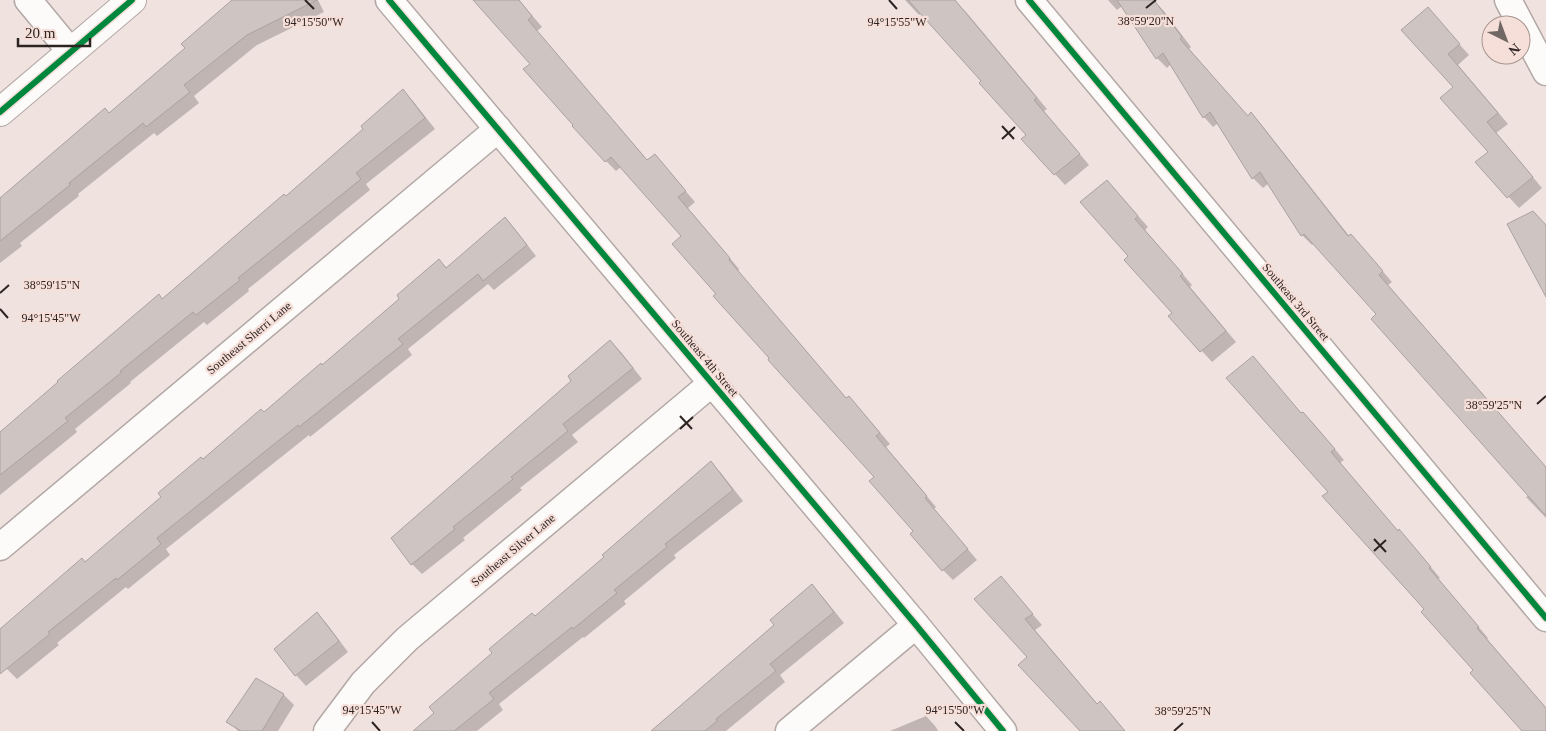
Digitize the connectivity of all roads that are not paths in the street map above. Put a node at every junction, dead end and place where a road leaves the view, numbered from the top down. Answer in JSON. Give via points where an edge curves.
{"nodes":[{"id":1,"x":28,"y":0,"type":"edge"},
{"id":2,"x":132,"y":0,"type":"edge"},
{"id":3,"x":389,"y":0,"type":"edge"},
{"id":4,"x":1029,"y":0,"type":"edge"},
{"id":5,"x":1508,"y":0,"type":"edge"},
{"id":6,"x":71,"y":52,"type":"junction"},
{"id":7,"x":1546,"y":72,"type":"edge"},
{"id":8,"x":0,"y":112,"type":"edge"},
{"id":9,"x":498,"y":129,"type":"junction"},
{"id":10,"x":712,"y":383,"type":"junction"},
{"id":11,"x":0,"y":547,"type":"edge"},
{"id":12,"x":1546,"y":618,"type":"edge"},
{"id":13,"x":916,"y":625,"type":"junction"},
{"id":14,"x":327,"y":731,"type":"edge"},
{"id":15,"x":789,"y":731,"type":"edge"},
{"id":16,"x":1003,"y":731,"type":"edge"}],
"edges":[{"from":1,"to":6,"type":"street"},
{"from":2,"to":6,"type":"main road"},
{"from":3,"to":9,"type":"street","name":"Southeast 4th Street"},
{"from":4,"to":12,"type":"street","name":"Southeast 3rd Street"},
{"from":5,"to":7,"type":"street"},
{"from":6,"to":8,"type":"main road"},
{"from":9,"to":10,"type":"street","name":"Southeast 4th Street"},
{"from":9,"to":11,"type":"street","name":"Southeast Sherri Lane"},
{"from":10,"to":13,"type":"street","name":"Southeast 4th Street"},
{"from":10,"to":14,"type":"street","name":"Southeast Silver Lane","via":[[407,639],[363,684]]},
{"from":13,"to":15,"type":"street"},
{"from":13,"to":16,"type":"street","name":"Southeast 4th Street"}]}
